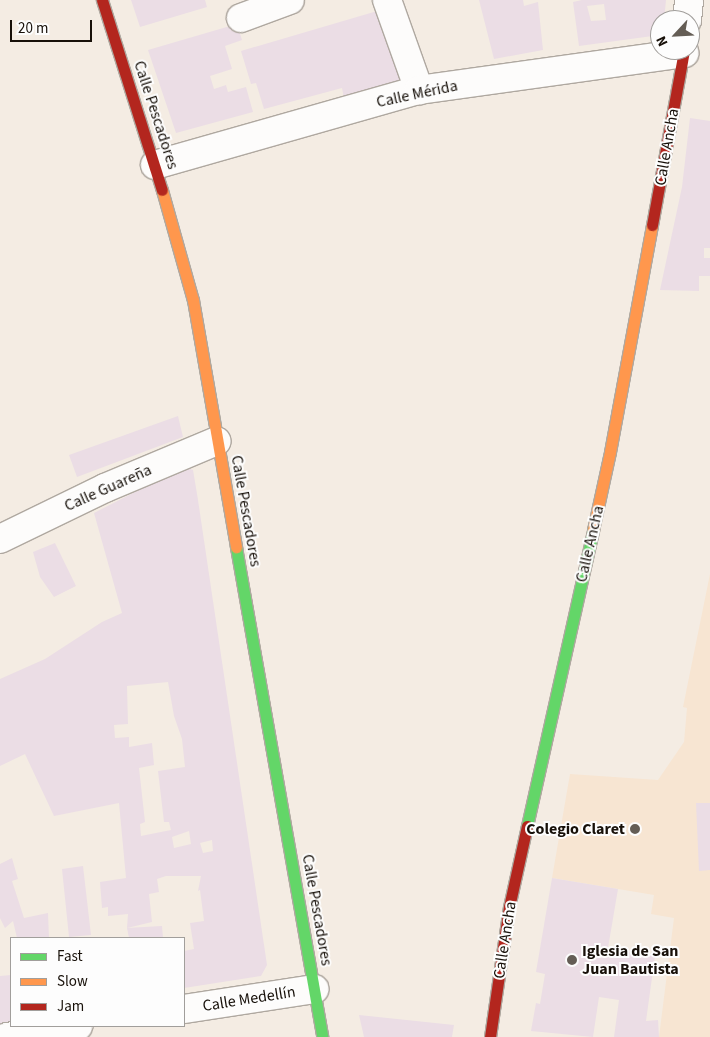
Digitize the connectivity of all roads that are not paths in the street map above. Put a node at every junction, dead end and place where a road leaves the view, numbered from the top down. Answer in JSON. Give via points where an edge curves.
{"nodes":[{"id":1,"x":102,"y":0,"type":"edge"},
{"id":2,"x":290,"y":0,"type":"edge"},
{"id":3,"x":387,"y":0,"type":"edge"},
{"id":4,"x":241,"y":18,"type":"dead end"},
{"id":5,"x":650,"y":56,"type":"edge"},
{"id":6,"x":682,"y":60,"type":"edge"},
{"id":7,"x":419,"y":90,"type":"junction"},
{"id":8,"x":155,"y":165,"type":"junction"},
{"id":9,"x":217,"y":441,"type":"junction"},
{"id":10,"x":0,"y":539,"type":"edge"},
{"id":11,"x":314,"y":989,"type":"junction"},
{"id":12,"x":185,"y":1009,"type":"edge"},
{"id":13,"x":72,"y":1027,"type":"edge"},
{"id":14,"x":7,"y":1037,"type":"edge"},
{"id":15,"x":322,"y":1037,"type":"edge"},
{"id":16,"x":490,"y":1037,"type":"edge"}],
"edges":[{"from":1,"to":8,"type":"street","name":"Calle Pescadores"},
{"from":2,"to":4,"type":"street"},
{"from":3,"to":7,"type":"street"},
{"from":5,"to":7,"type":"street","name":"Calle Mérida"},
{"from":6,"to":16,"type":"street","name":"Calle Ancha","via":[[610,452],[509,907]]},
{"from":7,"to":8,"type":"street","name":"Calle Mérida"},
{"from":8,"to":9,"type":"street","name":"Calle Pescadores","via":[[193,300]]},
{"from":9,"to":10,"type":"street","name":"Calle Guareña","via":[[105,488]]},
{"from":9,"to":11,"type":"street","name":"Calle Pescadores"},
{"from":11,"to":12,"type":"street","name":"Calle Medellín"},
{"from":11,"to":15,"type":"street","name":"Calle Pescadores"},
{"from":13,"to":14,"type":"street"}]}
